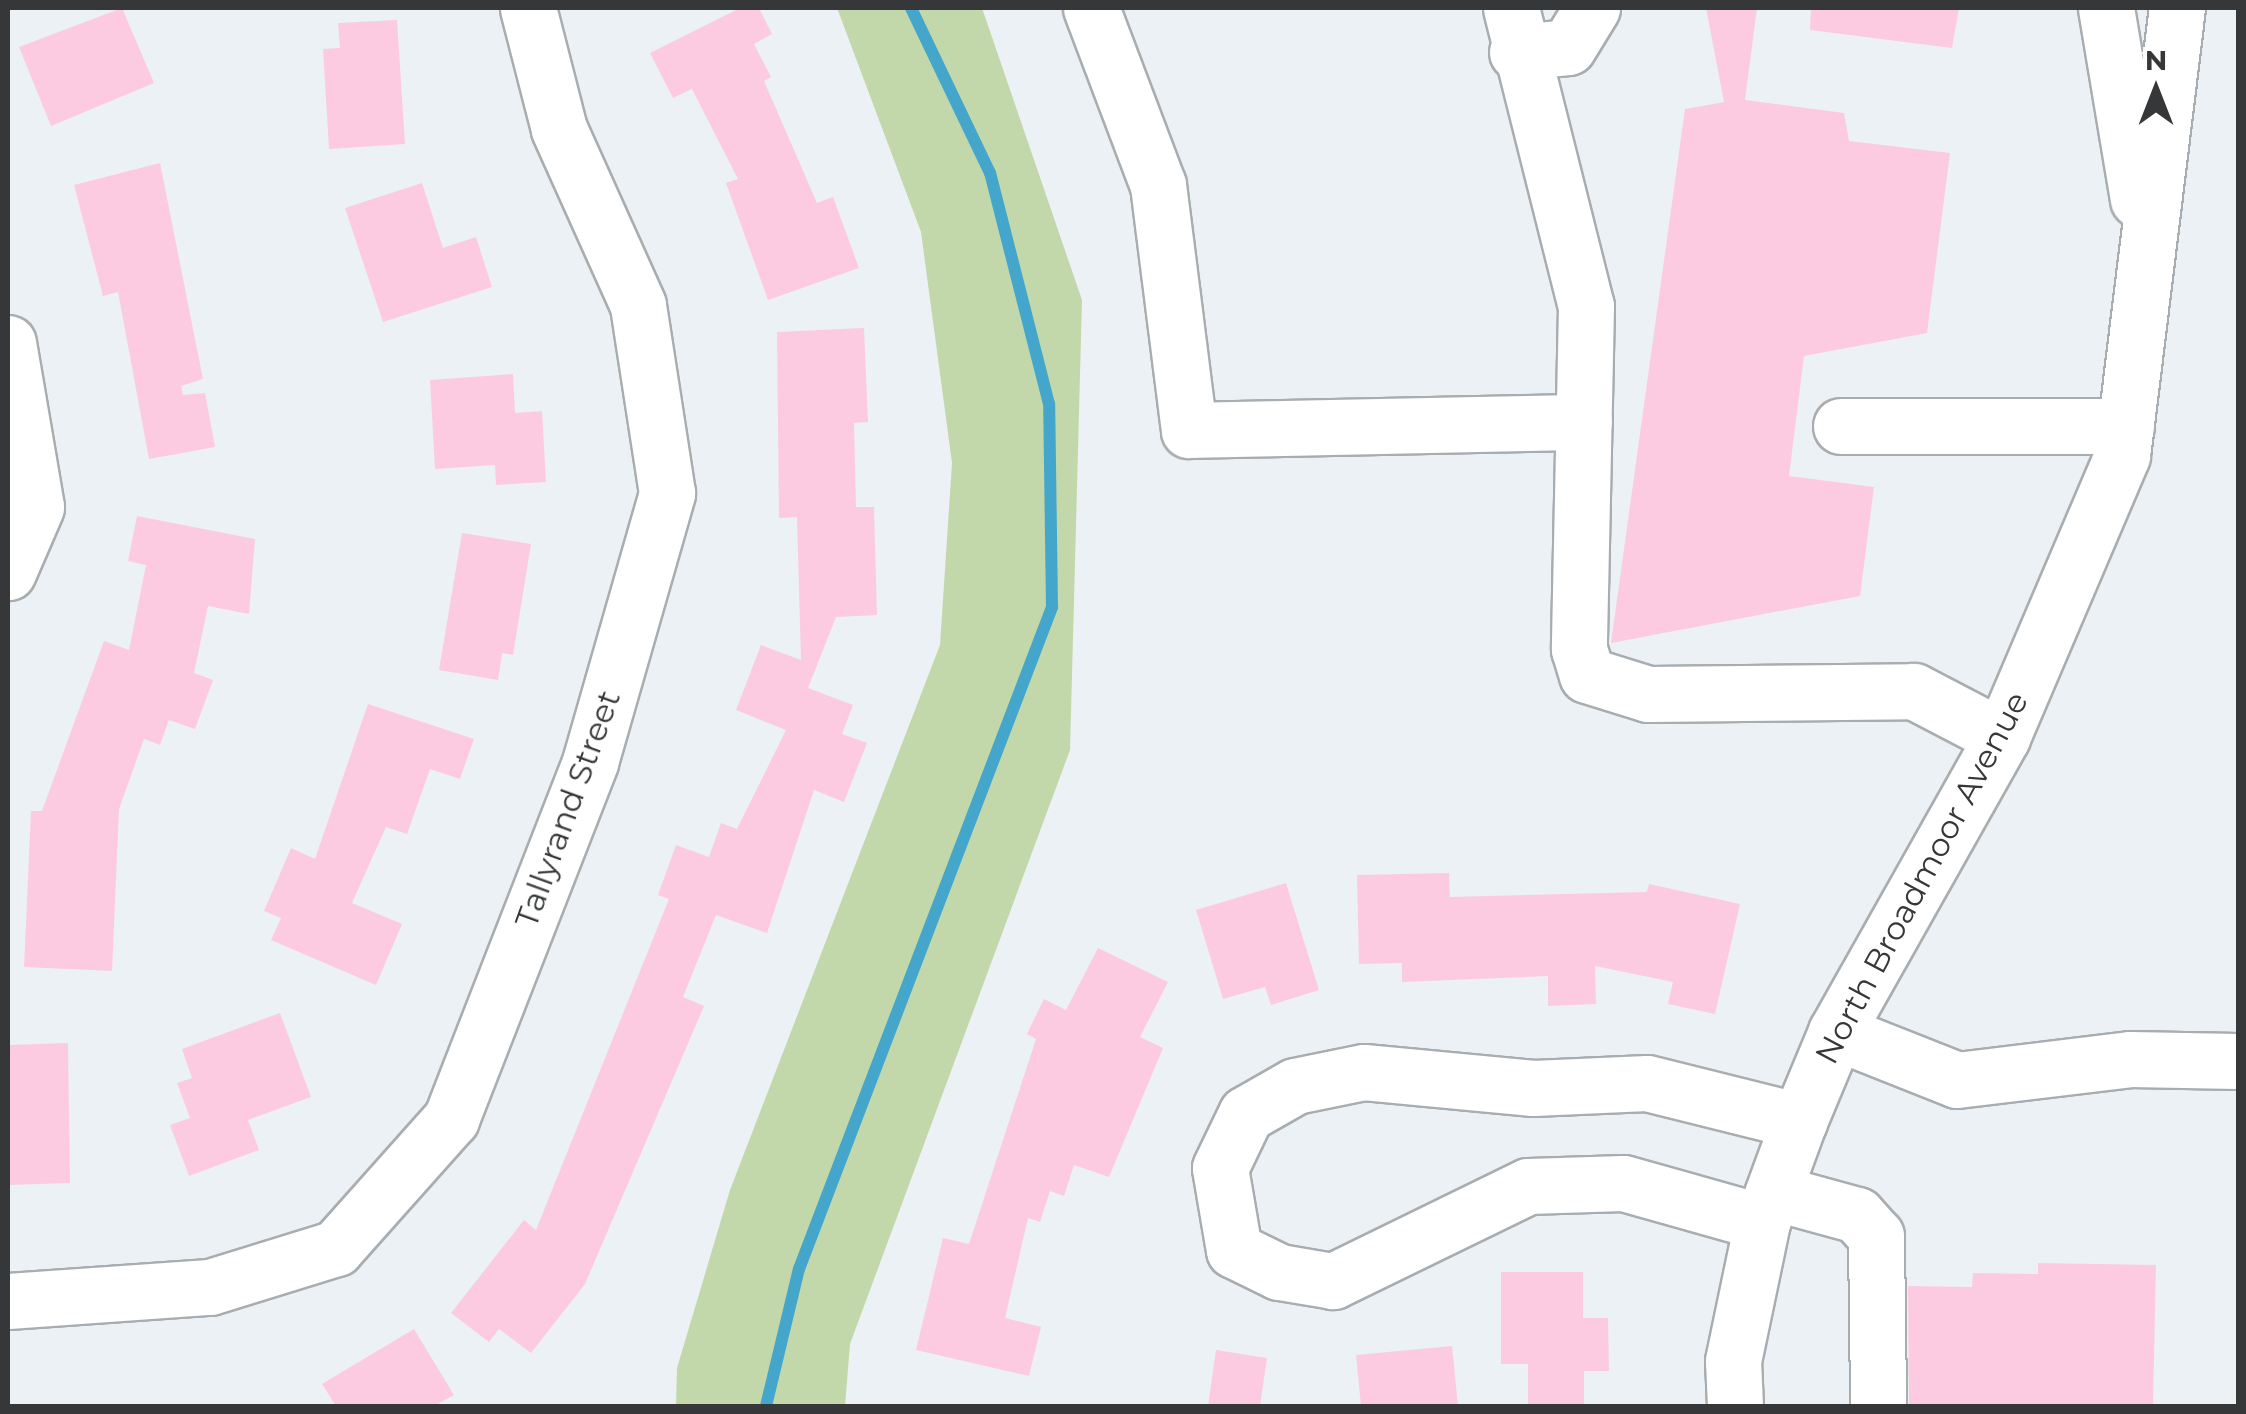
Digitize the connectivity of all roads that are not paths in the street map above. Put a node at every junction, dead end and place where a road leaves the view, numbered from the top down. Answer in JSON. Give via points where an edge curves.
{"nodes":[{"id":1,"x":528,"y":8,"type":"edge"},
{"id":2,"x":1091,"y":8,"type":"edge"},
{"id":3,"x":1592,"y":8,"type":"edge"},
{"id":4,"x":2106,"y":8,"type":"edge"},
{"id":5,"x":2177,"y":8,"type":"edge"},
{"id":6,"x":1514,"y":30,"type":"edge"},
{"id":7,"x":2145,"y":237,"type":"junction"},
{"id":8,"x":8,"y":344,"type":"edge"},
{"id":9,"x":1584,"y":422,"type":"junction"},
{"id":10,"x":1841,"y":426,"type":"dead end"},
{"id":11,"x":2126,"y":426,"type":"junction"},
{"id":12,"x":8,"y":572,"type":"edge"},
{"id":13,"x":2002,"y":737,"type":"junction"},
{"id":14,"x":1836,"y":1032,"type":"junction"},
{"id":15,"x":2238,"y":1060,"type":"edge"},
{"id":16,"x":1799,"y":1121,"type":"junction"},
{"id":17,"x":1768,"y":1207,"type":"junction"},
{"id":18,"x":8,"y":1301,"type":"edge"},
{"id":19,"x":1734,"y":1406,"type":"edge"},
{"id":20,"x":1878,"y":1406,"type":"edge"}],
"edges":[{"from":1,"to":18,"type":"street","name":"Tallyrand Street","via":[[559,129],[638,305],[667,494],[590,762],[452,1119],[336,1248],[210,1287]]},
{"from":2,"to":9,"type":"street","via":[[1158,185],[1189,430]]},
{"from":3,"to":6,"type":"street","via":[[1568,47]]},
{"from":4,"to":7,"type":"street","name":"North Broadmoor Avenue"},
{"from":5,"to":7,"type":"street","name":"North Broadmoor Avenue"},
{"from":6,"to":9,"type":"street","via":[[1579,256]]},
{"from":7,"to":11,"type":"street","name":"North Broadmoor Avenue"},
{"from":8,"to":12,"type":"street","via":[[36,507]]},
{"from":9,"to":13,"type":"street","via":[[1579,649],[1587,675],[1648,694],[1914,691]]},
{"from":10,"to":11,"type":"street"},
{"from":11,"to":13,"type":"street","name":"North Broadmoor Avenue","via":[[2122,455]]},
{"from":13,"to":14,"type":"street","name":"North Broadmoor Avenue"},
{"from":14,"to":15,"type":"street","via":[[1957,1080],[2130,1060]]},
{"from":14,"to":16,"type":"street","name":"North Broadmoor Avenue"},
{"from":16,"to":17,"type":"street","name":"North Broadmoor Avenue"},
{"from":16,"to":17,"type":"street","via":[[1647,1083],[1534,1088],[1364,1072],[1295,1086],[1246,1114],[1220,1168],[1234,1250],[1278,1272],[1334,1282],[1528,1186],[1623,1183]]},
{"from":17,"to":19,"type":"street","name":"North Broadmoor Avenue","via":[[1733,1360]]},
{"from":17,"to":20,"type":"street","via":[[1857,1216],[1876,1236]]}]}
